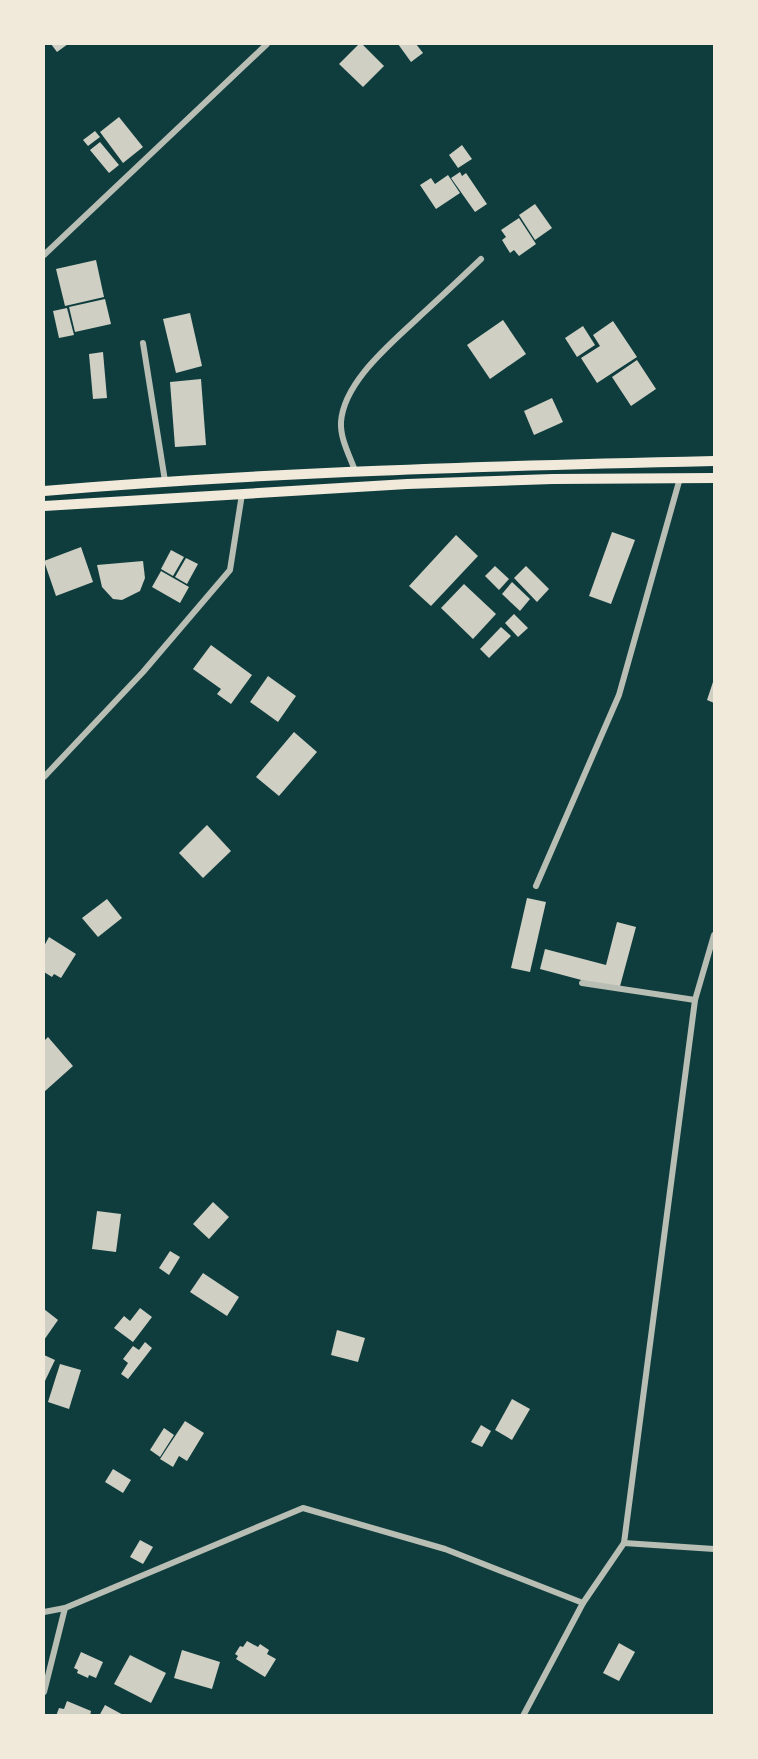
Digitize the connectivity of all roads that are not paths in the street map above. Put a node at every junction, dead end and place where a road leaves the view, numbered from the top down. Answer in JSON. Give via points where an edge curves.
{"nodes":[{"id":1,"x":267,"y":44,"type":"edge"},
{"id":2,"x":44,"y":255,"type":"edge"},
{"id":3,"x":481,"y":259,"type":"dead end"},
{"id":4,"x":143,"y":343,"type":"dead end"},
{"id":5,"x":714,"y":461,"type":"edge"},
{"id":6,"x":356,"y":471,"type":"junction"},
{"id":7,"x":680,"y":478,"type":"junction"},
{"id":8,"x":714,"y":478,"type":"edge"},
{"id":9,"x":165,"y":481,"type":"junction"},
{"id":10,"x":44,"y":491,"type":"edge"},
{"id":11,"x":242,"y":494,"type":"junction"},
{"id":12,"x":44,"y":506,"type":"edge"},
{"id":13,"x":44,"y":777,"type":"edge"},
{"id":14,"x":536,"y":886,"type":"dead end"},
{"id":15,"x":714,"y":935,"type":"edge"},
{"id":16,"x":582,"y":983,"type":"dead end"},
{"id":17,"x":695,"y":999,"type":"junction"},
{"id":18,"x":624,"y":1543,"type":"junction"},
{"id":19,"x":714,"y":1549,"type":"edge"},
{"id":20,"x":583,"y":1603,"type":"junction"},
{"id":21,"x":65,"y":1608,"type":"junction"},
{"id":22,"x":44,"y":1612,"type":"edge"},
{"id":23,"x":44,"y":1692,"type":"edge"},
{"id":24,"x":523,"y":1716,"type":"edge"}],
"edges":[{"from":1,"to":2,"type":"street"},
{"from":3,"to":6,"type":"street","via":[[371,363],[356,385],[342,422],[343,438]]},
{"from":4,"to":9,"type":"street"},
{"from":5,"to":6,"type":"highway"},
{"from":6,"to":9,"type":"highway"},
{"from":7,"to":8,"type":"highway"},
{"from":7,"to":11,"type":"highway","via":[[407,484]]},
{"from":7,"to":14,"type":"street","via":[[619,695]]},
{"from":9,"to":10,"type":"highway"},
{"from":11,"to":12,"type":"highway"},
{"from":11,"to":13,"type":"street","via":[[230,570],[143,672]]},
{"from":15,"to":17,"type":"street"},
{"from":16,"to":17,"type":"street"},
{"from":17,"to":18,"type":"street"},
{"from":18,"to":19,"type":"street"},
{"from":18,"to":20,"type":"street"},
{"from":20,"to":21,"type":"street","via":[[445,1549],[303,1508]]},
{"from":20,"to":24,"type":"street"},
{"from":21,"to":22,"type":"street"},
{"from":21,"to":23,"type":"street"}]}
